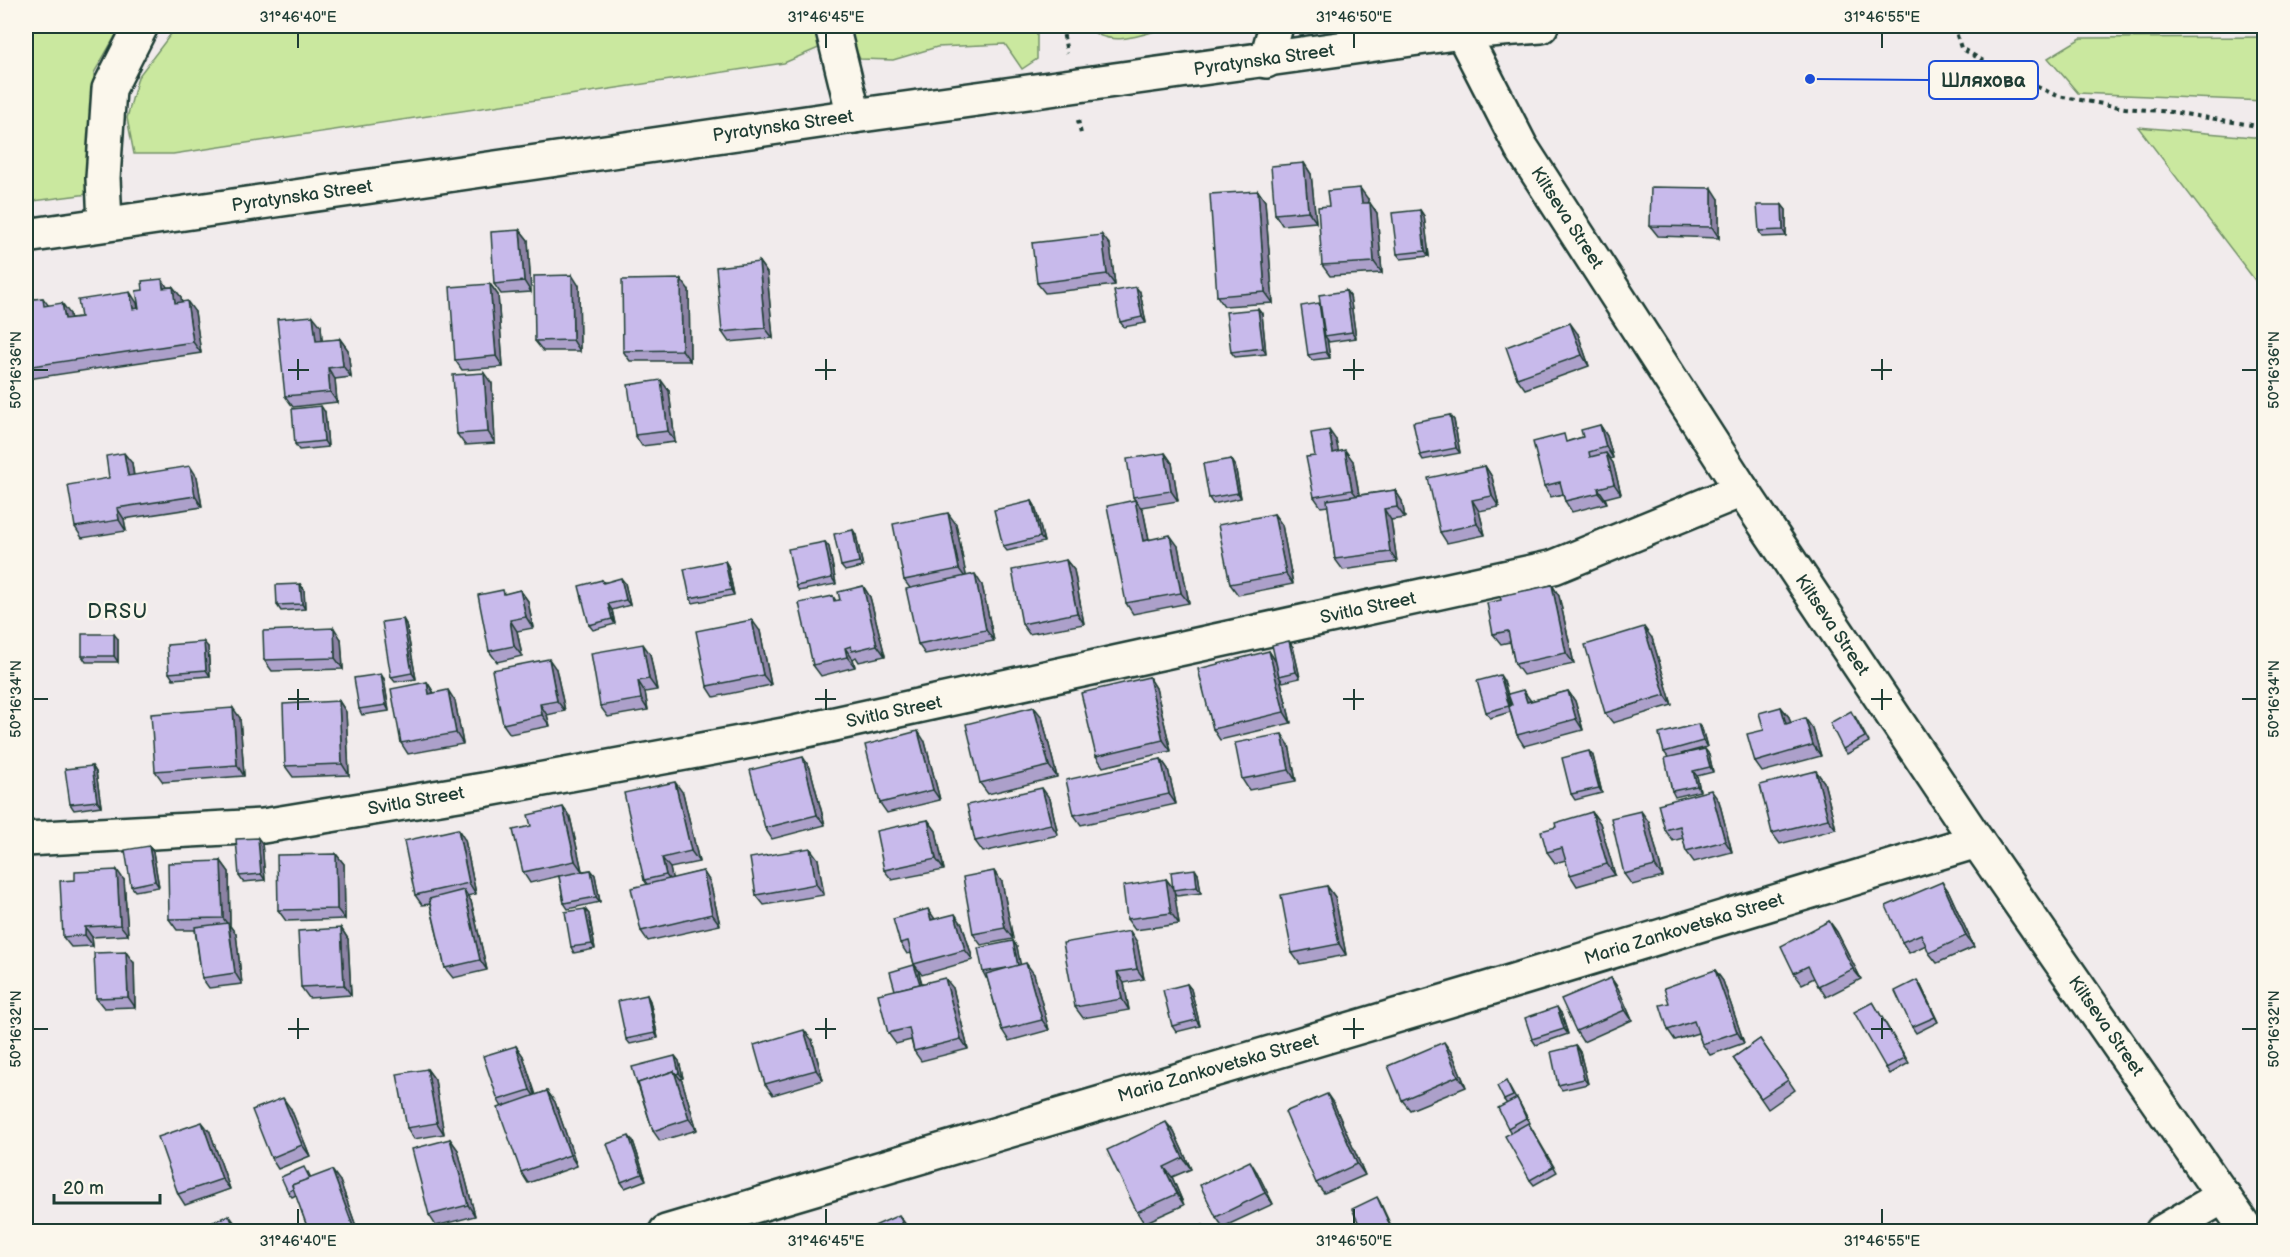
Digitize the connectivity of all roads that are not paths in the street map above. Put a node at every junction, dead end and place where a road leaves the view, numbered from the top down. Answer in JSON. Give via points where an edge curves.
{"nodes":[{"id":1,"x":141,"y":26,"type":"edge"},
{"id":2,"x":832,"y":26,"type":"edge"},
{"id":3,"x":1276,"y":26,"type":"edge"},
{"id":4,"x":1541,"y":26,"type":"edge"},
{"id":5,"x":1462,"y":32,"type":"junction"},
{"id":6,"x":1266,"y":61,"type":"junction"},
{"id":7,"x":854,"y":116,"type":"junction"},
{"id":8,"x":105,"y":224,"type":"junction"},
{"id":9,"x":26,"y":236,"type":"edge"},
{"id":10,"x":1742,"y":490,"type":"junction"},
{"id":11,"x":26,"y":839,"type":"edge"},
{"id":12,"x":1977,"y":841,"type":"junction"},
{"id":13,"x":2224,"y":1196,"type":"junction"},
{"id":14,"x":666,"y":1232,"type":"edge"},
{"id":15,"x":2162,"y":1232,"type":"edge"},
{"id":16,"x":2248,"y":1232,"type":"edge"}],
"edges":[{"from":1,"to":8,"type":"street","via":[[109,89],[103,178]]},
{"from":2,"to":7,"type":"street"},
{"from":3,"to":6,"type":"street"},
{"from":4,"to":5,"type":"street","name":"Pyratynska Street"},
{"from":5,"to":6,"type":"street","name":"Pyratynska Street"},
{"from":5,"to":10,"type":"street","name":"Kiltseva Street","via":[[1521,147]]},
{"from":6,"to":7,"type":"street","name":"Pyratynska Street"},
{"from":7,"to":8,"type":"street","name":"Pyratynska Street"},
{"from":8,"to":9,"type":"street","name":"Pyratynska Street"},
{"from":10,"to":11,"type":"street","name":"Svitla Street","via":[[1554,567],[789,734],[263,826]]},
{"from":10,"to":12,"type":"street","name":"Kiltseva Street"},
{"from":12,"to":13,"type":"street","name":"Kiltseva Street"},
{"from":12,"to":14,"type":"street","name":"Maria Zankovetska Street"},
{"from":13,"to":15,"type":"street"},
{"from":13,"to":16,"type":"street","name":"Kiltseva Street"}]}
